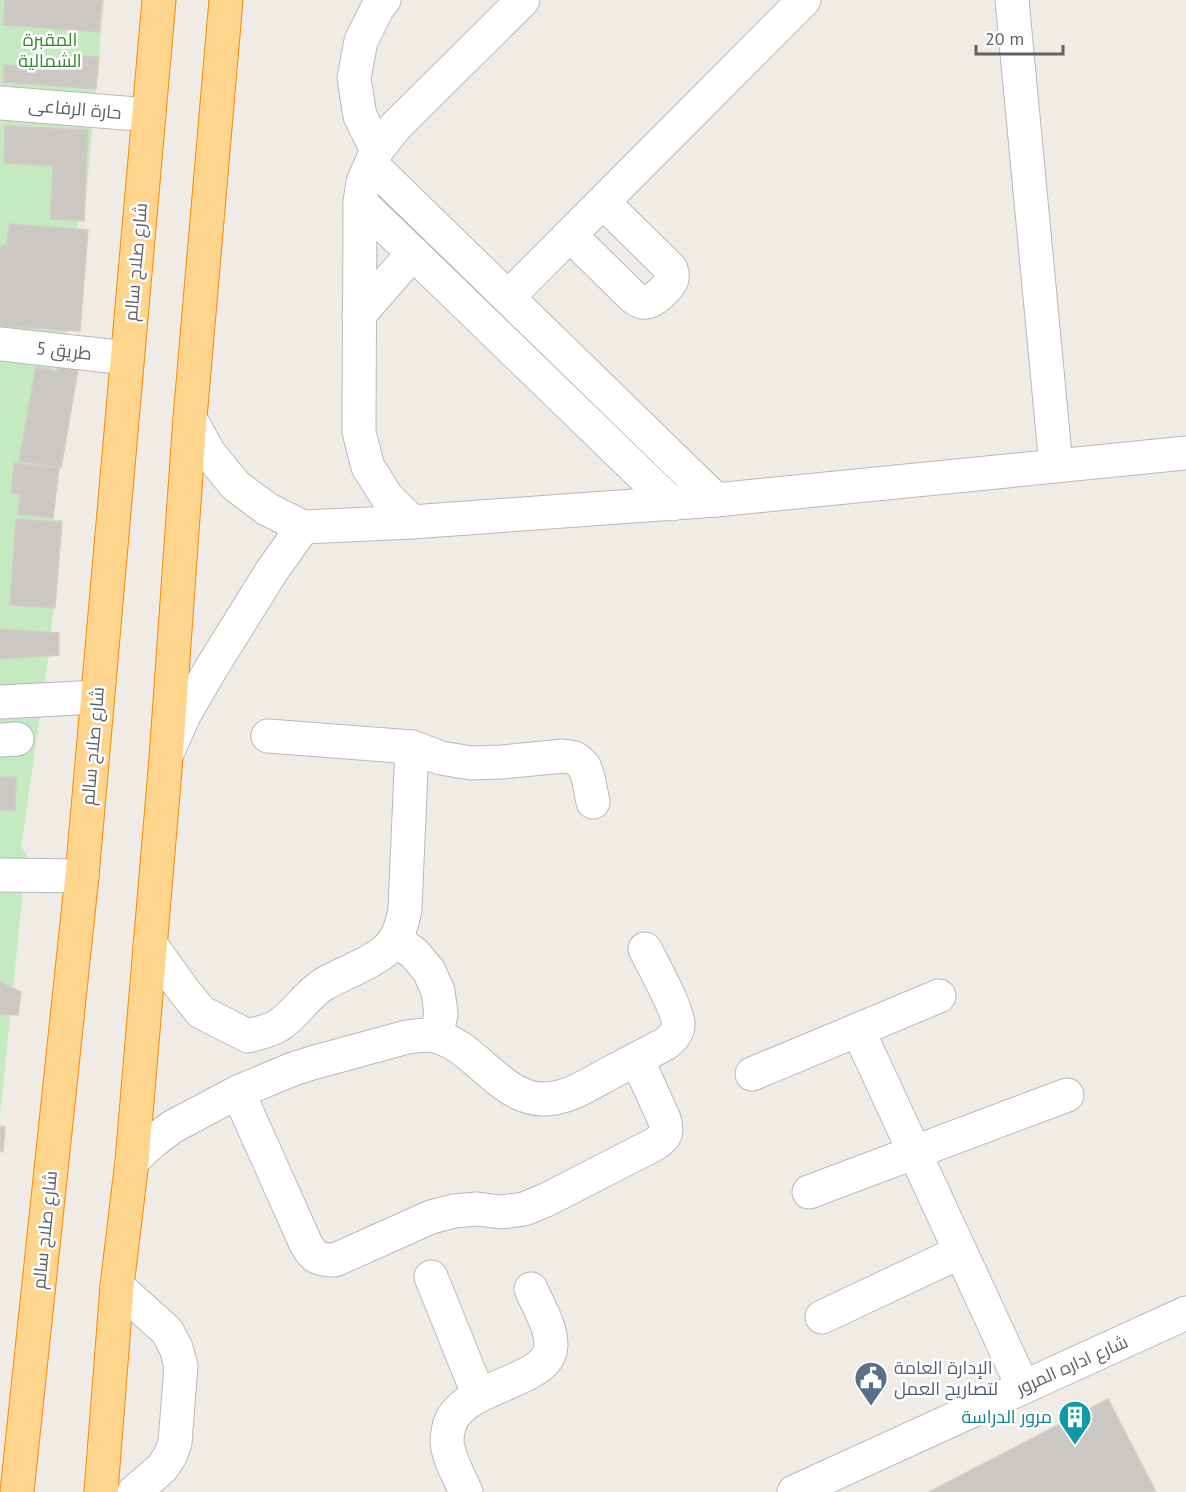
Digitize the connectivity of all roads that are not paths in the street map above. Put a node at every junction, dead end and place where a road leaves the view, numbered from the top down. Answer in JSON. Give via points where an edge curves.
{"nodes":[{"id":1,"x":159,"y":0,"type":"edge"},
{"id":2,"x":226,"y":0,"type":"edge"},
{"id":3,"x":384,"y":0,"type":"edge"},
{"id":4,"x":523,"y":0,"type":"edge"},
{"id":5,"x":804,"y":0,"type":"edge"},
{"id":6,"x":1012,"y":0,"type":"edge"},
{"id":7,"x":0,"y":103,"type":"edge"},
{"id":8,"x":149,"y":115,"type":"junction"},
{"id":9,"x":374,"y":157,"type":"junction"},
{"id":10,"x":360,"y":202,"type":"junction"},
{"id":11,"x":603,"y":202,"type":"junction"},
{"id":12,"x":570,"y":235,"type":"junction"},
{"id":13,"x":413,"y":253,"type":"junction"},
{"id":14,"x":508,"y":297,"type":"junction"},
{"id":15,"x":359,"y":315,"type":"junction"},
{"id":16,"x":0,"y":344,"type":"edge"},
{"id":17,"x":128,"y":358,"type":"junction"},
{"id":18,"x":190,"y":418,"type":"junction"},
{"id":19,"x":1186,"y":453,"type":"edge"},
{"id":20,"x":1056,"y":466,"type":"junction"},
{"id":21,"x":716,"y":500,"type":"junction"},
{"id":22,"x":672,"y":504,"type":"junction"},
{"id":23,"x":412,"y":522,"type":"junction"},
{"id":24,"x":303,"y":527,"type":"junction"},
{"id":25,"x":98,"y":697,"type":"junction"},
{"id":26,"x":0,"y":702,"type":"edge"},
{"id":27,"x":268,"y":736,"type":"dead end"},
{"id":28,"x":412,"y":747,"type":"junction"},
{"id":29,"x":166,"y":758,"type":"junction"},
{"id":30,"x":593,"y":802,"type":"dead end"},
{"id":31,"x":0,"y":875,"type":"edge"},
{"id":32,"x":82,"y":876,"type":"junction"},
{"id":33,"x":395,"y":940,"type":"junction"},
{"id":34,"x":150,"y":944,"type":"junction"},
{"id":35,"x":645,"y":949,"type":"dead end"},
{"id":36,"x":939,"y":996,"type":"dead end"},
{"id":37,"x":294,"y":1012,"type":"junction"},
{"id":38,"x":858,"y":1030,"type":"junction"},
{"id":39,"x":248,"y":1036,"type":"junction"},
{"id":40,"x":436,"y":1036,"type":"junction"},
{"id":41,"x":637,"y":1059,"type":"junction"},
{"id":42,"x":312,"y":1063,"type":"junction"},
{"id":43,"x":752,"y":1074,"type":"dead end"},
{"id":44,"x":250,"y":1087,"type":"junction"},
{"id":45,"x":1067,"y":1095,"type":"dead end"},
{"id":46,"x":914,"y":1152,"type":"junction"},
{"id":47,"x":132,"y":1161,"type":"junction"},
{"id":48,"x":809,"y":1192,"type":"dead end"},
{"id":49,"x":960,"y":1252,"type":"junction"},
{"id":50,"x":431,"y":1277,"type":"dead end"},
{"id":51,"x":117,"y":1286,"type":"junction"},
{"id":52,"x":531,"y":1289,"type":"dead end"},
{"id":53,"x":1186,"y":1313,"type":"edge"},
{"id":54,"x":822,"y":1317,"type":"dead end"},
{"id":55,"x":1023,"y":1388,"type":"junction"},
{"id":56,"x":479,"y":1396,"type":"junction"},
{"id":57,"x":17,"y":1492,"type":"edge"},
{"id":58,"x":101,"y":1492,"type":"edge"},
{"id":59,"x":134,"y":1492,"type":"edge"},
{"id":60,"x":466,"y":1492,"type":"edge"},
{"id":61,"x":794,"y":1492,"type":"edge"}],
"edges":[{"from":1,"to":8,"type":"highway","name":"شارع صلاح سالم"},
{"from":2,"to":18,"type":"highway"},
{"from":3,"to":9,"type":"street","via":[[361,41],[354,78],[360,116]]},
{"from":4,"to":9,"type":"street","via":[[396,126]]},
{"from":5,"to":11,"type":"street"},
{"from":6,"to":20,"type":"street"},
{"from":7,"to":8,"type":"street","name":"حارة الرفاعى"},
{"from":8,"to":17,"type":"highway","name":"شارع صلاح سالم"},
{"from":9,"to":10,"type":"street","via":[[363,182]]},
{"from":9,"to":14,"type":"street"},
{"from":10,"to":13,"type":"street"},
{"from":10,"to":15,"type":"street"},
{"from":11,"to":12,"type":"street"},
{"from":11,"to":12,"type":"street","via":[[671,269],[670,283],[654,299],[648,303],[633,297]]},
{"from":12,"to":14,"type":"street"},
{"from":13,"to":15,"type":"street"},
{"from":13,"to":22,"type":"street"},
{"from":14,"to":21,"type":"street"},
{"from":15,"to":23,"type":"street","via":[[359,432],[368,467],[387,497]]},
{"from":16,"to":17,"type":"street","name":"طريق 5"},
{"from":17,"to":25,"type":"highway","name":"شارع صلاح سالم"},
{"from":18,"to":24,"type":"street","via":[[209,453],[235,485],[267,509]]},
{"from":18,"to":29,"type":"highway"},
{"from":19,"to":20,"type":"street"},
{"from":20,"to":21,"type":"street"},
{"from":21,"to":22,"type":"street"},
{"from":22,"to":23,"type":"street"},
{"from":23,"to":24,"type":"street"},
{"from":24,"to":29,"type":"street","via":[[212,667],[184,715]]},
{"from":25,"to":26,"type":"street"},
{"from":25,"to":32,"type":"highway","name":"شارع صلاح سالم"},
{"from":27,"to":28,"type":"street"},
{"from":28,"to":30,"type":"street","via":[[441,758],[471,763],[575,758],[584,766]]},
{"from":28,"to":33,"type":"street","via":[[405,909]]},
{"from":29,"to":34,"type":"highway"},
{"from":31,"to":32,"type":"street"},
{"from":32,"to":57,"type":"highway","name":"شارع صلاح سالم"},
{"from":33,"to":37,"type":"street","via":[[386,951],[322,986]]},
{"from":33,"to":40,"type":"street","via":[[429,970],[438,991],[441,1014]]},
{"from":34,"to":39,"type":"street","via":[[201,1012]]},
{"from":34,"to":47,"type":"highway"},
{"from":35,"to":41,"type":"street","via":[[678,1024],[675,1036]]},
{"from":36,"to":38,"type":"street"},
{"from":37,"to":39,"type":"street","via":[[277,1027]]},
{"from":37,"to":42,"type":"street"},
{"from":38,"to":43,"type":"street"},
{"from":38,"to":46,"type":"street"},
{"from":39,"to":44,"type":"street"},
{"from":40,"to":41,"type":"street","via":[[450,1041],[523,1095],[543,1100],[564,1096]]},
{"from":40,"to":42,"type":"street","via":[[407,1037]]},
{"from":41,"to":44,"type":"street","via":[[664,1119],[667,1129],[663,1139],[524,1209],[465,1210],[431,1217],[335,1260],[323,1260],[309,1249]]},
{"from":42,"to":44,"type":"street"},
{"from":44,"to":47,"type":"street","via":[[172,1127]]},
{"from":45,"to":46,"type":"street"},
{"from":46,"to":48,"type":"street"},
{"from":46,"to":49,"type":"street"},
{"from":47,"to":51,"type":"highway"},
{"from":49,"to":54,"type":"street"},
{"from":49,"to":55,"type":"street"},
{"from":50,"to":56,"type":"street"},
{"from":51,"to":58,"type":"highway"},
{"from":51,"to":59,"type":"street","via":[[167,1331],[181,1366],[175,1443],[162,1468]]},
{"from":52,"to":56,"type":"street","via":[[548,1329],[551,1347],[544,1364]]},
{"from":53,"to":55,"type":"street","name":"شارع اداره المرور"},
{"from":55,"to":61,"type":"street","name":"شارع اداره المرور"},
{"from":56,"to":60,"type":"street","via":[[462,1405],[451,1420],[447,1439]]}]}
